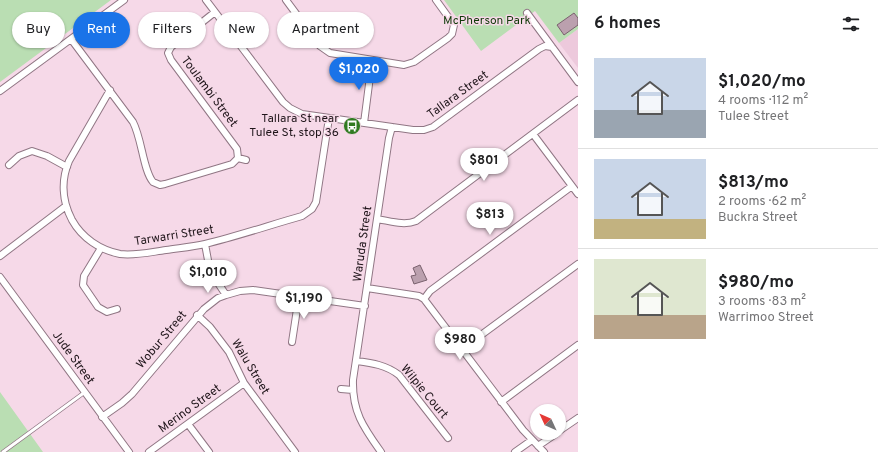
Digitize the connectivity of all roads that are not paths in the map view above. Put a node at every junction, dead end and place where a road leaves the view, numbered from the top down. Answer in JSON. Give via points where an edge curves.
{"nodes":[{"id":1,"x":124,"y":0,"type":"edge"},
{"id":2,"x":206,"y":0,"type":"edge"},
{"id":3,"x":286,"y":0,"type":"edge"},
{"id":4,"x":436,"y":0,"type":"edge"},
{"id":5,"x":215,"y":12,"type":"edge"},
{"id":6,"x":214,"y":13,"type":"edge"},
{"id":7,"x":527,"y":13,"type":"dead end"},
{"id":8,"x":71,"y":39,"type":"junction"},
{"id":9,"x":552,"y":46,"type":"junction"},
{"id":10,"x":242,"y":48,"type":"edge"},
{"id":11,"x":372,"y":61,"type":"junction"},
{"id":12,"x":578,"y":82,"type":"edge"},
{"id":13,"x":1,"y":89,"type":"edge"},
{"id":14,"x":110,"y":90,"type":"junction"},
{"id":15,"x":578,"y":100,"type":"edge"},
{"id":16,"x":329,"y":118,"type":"junction"},
{"id":17,"x":364,"y":123,"type":"junction"},
{"id":18,"x":392,"y":127,"type":"junction"},
{"id":19,"x":533,"y":134,"type":"junction"},
{"id":20,"x":238,"y":158,"type":"junction"},
{"id":21,"x":246,"y":160,"type":"dead end"},
{"id":22,"x":9,"y":165,"type":"dead end"},
{"id":23,"x":67,"y":167,"type":"junction"},
{"id":24,"x":572,"y":186,"type":"junction"},
{"id":25,"x":578,"y":194,"type":"edge"},
{"id":26,"x":66,"y":206,"type":"junction"},
{"id":27,"x":377,"y":219,"type":"junction"},
{"id":28,"x":205,"y":244,"type":"junction"},
{"id":29,"x":101,"y":248,"type":"junction"},
{"id":30,"x":0,"y":256,"type":"edge"},
{"id":31,"x":578,"y":264,"type":"edge"},
{"id":32,"x":0,"y":277,"type":"edge"},
{"id":33,"x":367,"y":288,"type":"junction"},
{"id":34,"x":226,"y":295,"type":"junction"},
{"id":35,"x":299,"y":296,"type":"junction"},
{"id":36,"x":424,"y":299,"type":"junction"},
{"id":37,"x":364,"y":306,"type":"junction"},
{"id":38,"x":117,"y":309,"type":"dead end"},
{"id":39,"x":197,"y":315,"type":"junction"},
{"id":40,"x":292,"y":342,"type":"dead end"},
{"id":41,"x":578,"y":345,"type":"edge"},
{"id":42,"x":462,"y":349,"type":"junction"},
{"id":43,"x":357,"y":361,"type":"junction"},
{"id":44,"x":244,"y":383,"type":"junction"},
{"id":45,"x":341,"y":390,"type":"dead end"},
{"id":46,"x":353,"y":390,"type":"junction"},
{"id":47,"x":85,"y":392,"type":"junction"},
{"id":48,"x":501,"y":402,"type":"junction"},
{"id":49,"x":102,"y":417,"type":"junction"},
{"id":50,"x":578,"y":418,"type":"edge"},
{"id":51,"x":188,"y":424,"type":"junction"},
{"id":52,"x":566,"y":426,"type":"edge"},
{"id":53,"x":448,"y":438,"type":"dead end"},
{"id":54,"x":530,"y":438,"type":"edge"},
{"id":55,"x":532,"y":440,"type":"joint"},
{"id":56,"x":546,"y":440,"type":"edge"},
{"id":57,"x":538,"y":446,"type":"junction"},
{"id":58,"x":3,"y":452,"type":"edge"},
{"id":59,"x":129,"y":452,"type":"edge"},
{"id":60,"x":149,"y":452,"type":"edge"},
{"id":61,"x":209,"y":452,"type":"edge"},
{"id":62,"x":295,"y":452,"type":"edge"},
{"id":63,"x":382,"y":452,"type":"edge"},
{"id":64,"x":515,"y":452,"type":"edge"},
{"id":65,"x":544,"y":452,"type":"edge"}],
"edges":[{"from":1,"to":8,"type":"street"},
{"from":2,"to":5,"type":"street","name":"Tallara Street"},
{"from":3,"to":11,"type":"street","via":[[325,50],[335,55]]},
{"from":4,"to":11,"type":"street","via":[[452,20],[454,29],[448,38],[409,64]]},
{"from":6,"to":20,"type":"street","name":"Toulambi Street","via":[[171,46],[165,54],[237,149]]},
{"from":7,"to":9,"type":"street"},
{"from":8,"to":13,"type":"street"},
{"from":8,"to":14,"type":"street"},
{"from":9,"to":12,"type":"street"},
{"from":9,"to":18,"type":"street","name":"Tallara Street","via":[[539,49],[433,127],[419,131]]},
{"from":10,"to":16,"type":"street","name":"Tallara Street","via":[[286,105],[298,113]]},
{"from":11,"to":17,"type":"street"},
{"from":14,"to":20,"type":"street","via":[[137,129],[148,174],[153,182],[165,184],[232,164]]},
{"from":14,"to":23,"type":"street","name":"Tarwarri Street"},
{"from":15,"to":19,"type":"street"},
{"from":16,"to":17,"type":"street","name":"Tallara Street"},
{"from":16,"to":28,"type":"street","name":"Tarwarri Street","via":[[316,202],[312,209],[302,216]]},
{"from":17,"to":18,"type":"street","name":"Tallara Street"},
{"from":18,"to":27,"type":"street","name":"Waruda Street"},
{"from":19,"to":24,"type":"street"},
{"from":19,"to":27,"type":"street","via":[[416,221],[404,223]]},
{"from":20,"to":21,"type":"street"},
{"from":22,"to":23,"type":"street","via":[[19,156],[32,151]]},
{"from":23,"to":26,"type":"street","name":"Tarwarri Street","via":[[64,188]]},
{"from":24,"to":25,"type":"street"},
{"from":24,"to":36,"type":"street","via":[[430,291]]},
{"from":26,"to":29,"type":"street","name":"Tarwarri Street","via":[[78,229]]},
{"from":26,"to":30,"type":"street"},
{"from":27,"to":33,"type":"street","name":"Waruda Street"},
{"from":28,"to":29,"type":"street","name":"Tarwarri Street","via":[[131,254],[115,253]]},
{"from":28,"to":34,"type":"street","via":[[210,271]]},
{"from":29,"to":38,"type":"street","via":[[84,276],[83,285],[98,307],[107,312]]},
{"from":31,"to":42,"type":"street"},
{"from":32,"to":47,"type":"street","name":"Jude Street"},
{"from":33,"to":36,"type":"street"},
{"from":33,"to":37,"type":"street","name":"Waruda Street"},
{"from":34,"to":35,"type":"street","name":"Wobur Street","via":[[253,290]]},
{"from":34,"to":39,"type":"street","name":"Wobur Street"},
{"from":35,"to":37,"type":"street","name":"Wobur Street"},
{"from":35,"to":40,"type":"street"},
{"from":36,"to":42,"type":"street"},
{"from":37,"to":43,"type":"street","name":"Waruda Street"},
{"from":39,"to":44,"type":"street","name":"Walu Street","via":[[229,352]]},
{"from":39,"to":49,"type":"street","name":"Wobur Street","via":[[132,394]]},
{"from":41,"to":48,"type":"street"},
{"from":42,"to":48,"type":"street"},
{"from":43,"to":46,"type":"street","name":"Waruda Street"},
{"from":43,"to":53,"type":"street","name":"Wilpie Court","via":[[380,365],[399,375]]},
{"from":44,"to":51,"type":"street","name":"Merino Street"},
{"from":44,"to":62,"type":"street","name":"Walu Street"},
{"from":45,"to":46,"type":"street"},
{"from":46,"to":63,"type":"street","name":"Waruda Street","via":[[358,415],[364,428]]},
{"from":47,"to":49,"type":"street","name":"Jude Street"},
{"from":47,"to":58,"type":"lane"},
{"from":48,"to":54,"type":"street"},
{"from":49,"to":59,"type":"street","name":"Jude Street"},
{"from":50,"to":52,"type":"street"},
{"from":51,"to":60,"type":"street","name":"Merino Street"},
{"from":51,"to":61,"type":"street"},
{"from":55,"to":57,"type":"street"},
{"from":55,"to":64,"type":"street"},
{"from":56,"to":57,"type":"street"},
{"from":57,"to":65,"type":"street"}]}
